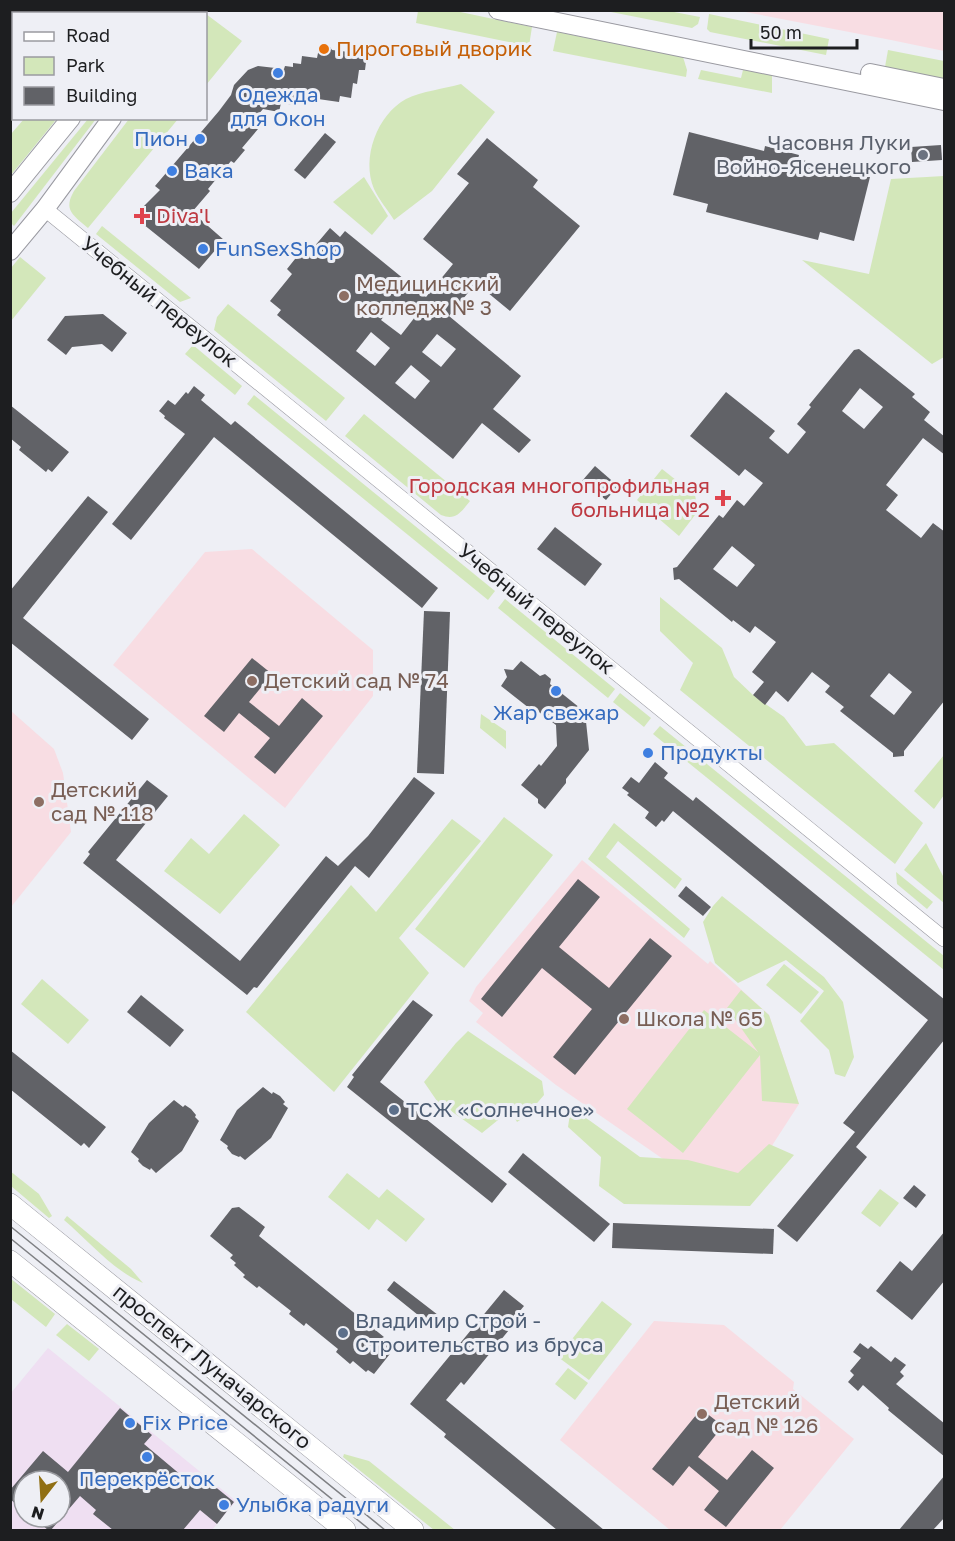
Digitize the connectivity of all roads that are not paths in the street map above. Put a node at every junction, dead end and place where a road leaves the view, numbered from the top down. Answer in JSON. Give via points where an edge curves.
{"nodes":[{"id":1,"x":498,"y":10,"type":"edge"},
{"id":2,"x":560,"y":10,"type":"edge"},
{"id":3,"x":945,"y":88,"type":"edge"},
{"id":4,"x":945,"y":101,"type":"edge"},
{"id":5,"x":69,"y":120,"type":"edge"},
{"id":6,"x":111,"y":120,"type":"edge"},
{"id":7,"x":10,"y":193,"type":"edge"},
{"id":8,"x":45,"y":209,"type":"junction"},
{"id":9,"x":10,"y":251,"type":"edge"},
{"id":10,"x":945,"y":939,"type":"edge"},
{"id":11,"x":10,"y":1204,"type":"edge"},
{"id":12,"x":10,"y":1261,"type":"edge"},
{"id":13,"x":345,"y":1530,"type":"edge"},
{"id":14,"x":413,"y":1530,"type":"edge"}],
"edges":[{"from":1,"to":4,"type":"street"},
{"from":2,"to":3,"type":"street"},
{"from":5,"to":7,"type":"street"},
{"from":6,"to":8,"type":"street"},
{"from":8,"to":9,"type":"street"},
{"from":8,"to":10,"type":"street","name":"Учебный переулок"},
{"from":11,"to":14,"type":"main road","name":"проспект Луначарского"},
{"from":12,"to":13,"type":"main road","name":"проспект Луначарского"}]}
